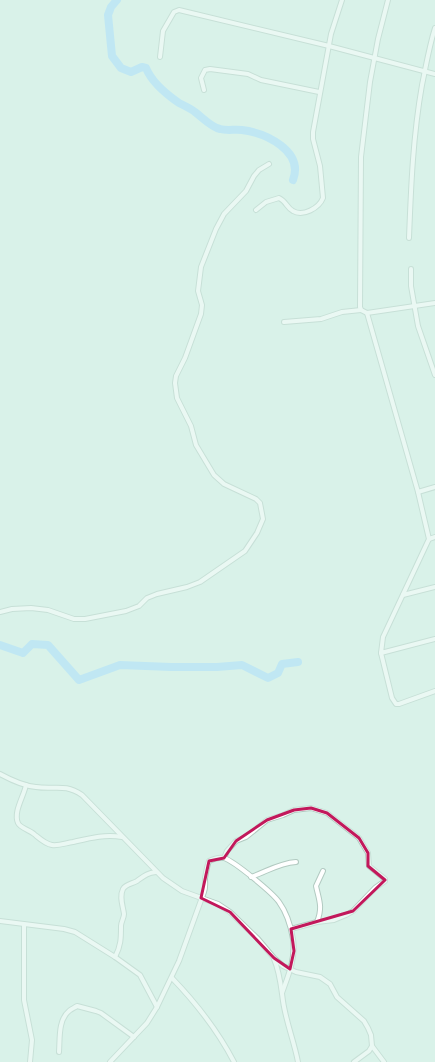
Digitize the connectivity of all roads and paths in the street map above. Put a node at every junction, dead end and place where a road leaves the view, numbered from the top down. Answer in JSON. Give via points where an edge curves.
{"nodes":[{"id":1,"x":342,"y":0,"type":"edge"},
{"id":2,"x":388,"y":0,"type":"edge"},
{"id":3,"x":435,"y":28,"type":"edge"},
{"id":4,"x":329,"y":46,"type":"junction"},
{"id":5,"x":160,"y":57,"type":"dead end"},
{"id":6,"x":374,"y":58,"type":"junction"},
{"id":7,"x":424,"y":72,"type":"junction"},
{"id":8,"x":435,"y":74,"type":"edge"},
{"id":9,"x":204,"y":90,"type":"dead end"},
{"id":10,"x":319,"y":92,"type":"junction"},
{"id":11,"x":269,"y":164,"type":"dead end"},
{"id":12,"x":256,"y":210,"type":"dead end"},
{"id":13,"x":409,"y":238,"type":"dead end"},
{"id":14,"x":411,"y":269,"type":"dead end"},
{"id":15,"x":435,"y":303,"type":"edge"},
{"id":16,"x":415,"y":305,"type":"junction"},
{"id":17,"x":361,"y":310,"type":"junction"},
{"id":18,"x":366,"y":313,"type":"junction"},
{"id":19,"x":284,"y":322,"type":"dead end"},
{"id":20,"x":435,"y":375,"type":"edge"},
{"id":21,"x":435,"y":487,"type":"edge"},
{"id":22,"x":418,"y":492,"type":"junction"},
{"id":23,"x":435,"y":537,"type":"edge"},
{"id":24,"x":429,"y":539,"type":"junction"},
{"id":25,"x":435,"y":587,"type":"edge"},
{"id":26,"x":403,"y":595,"type":"junction"},
{"id":27,"x":0,"y":612,"type":"edge"},
{"id":28,"x":435,"y":639,"type":"edge"},
{"id":29,"x":381,"y":653,"type":"junction"},
{"id":30,"x":435,"y":691,"type":"edge"},
{"id":31,"x":0,"y":774,"type":"edge"},
{"id":32,"x":26,"y":785,"type":"junction"},
{"id":33,"x":122,"y":837,"type":"junction"},
{"id":34,"x":224,"y":858,"type":"junction"},
{"id":35,"x":296,"y":862,"type":"dead end"},
{"id":36,"x":156,"y":872,"type":"junction"},
{"id":37,"x":323,"y":872,"type":"dead end"},
{"id":38,"x":251,"y":877,"type":"junction"},
{"id":39,"x":201,"y":898,"type":"junction"},
{"id":40,"x":0,"y":921,"type":"edge"},
{"id":41,"x":317,"y":922,"type":"junction"},
{"id":42,"x":24,"y":925,"type":"junction"},
{"id":43,"x":291,"y":929,"type":"junction"},
{"id":44,"x":115,"y":957,"type":"junction"},
{"id":45,"x":274,"y":958,"type":"junction"},
{"id":46,"x":290,"y":969,"type":"junction"},
{"id":47,"x":172,"y":978,"type":"junction"},
{"id":48,"x":282,"y":993,"type":"junction"},
{"id":49,"x":157,"y":1007,"type":"junction"},
{"id":50,"x":134,"y":1037,"type":"junction"},
{"id":51,"x":372,"y":1046,"type":"junction"},
{"id":52,"x":59,"y":1052,"type":"dead end"},
{"id":53,"x":30,"y":1062,"type":"edge"},
{"id":54,"x":110,"y":1062,"type":"edge"},
{"id":55,"x":234,"y":1062,"type":"edge"},
{"id":56,"x":298,"y":1062,"type":"edge"},
{"id":57,"x":354,"y":1062,"type":"edge"},
{"id":58,"x":384,"y":1062,"type":"edge"}],
"edges":[{"from":1,"to":4,"type":"street"},
{"from":2,"to":6,"type":"street"},
{"from":3,"to":7,"type":"street"},
{"from":4,"to":5,"type":"street","via":[[179,10],[174,12],[163,31]]},
{"from":4,"to":6,"type":"street"},
{"from":4,"to":10,"type":"street"},
{"from":6,"to":7,"type":"street"},
{"from":6,"to":17,"type":"street","via":[[360,166]]},
{"from":7,"to":8,"type":"street"},
{"from":7,"to":13,"type":"street","via":[[412,154]]},
{"from":9,"to":10,"type":"street","via":[[201,78],[205,70],[210,69],[248,74],[261,80]]},
{"from":10,"to":12,"type":"street","via":[[313,139],[323,186],[321,202],[314,209],[300,213],[293,211],[279,198],[266,202]]},
{"from":11,"to":27,"type":"street","via":[[254,176],[246,191],[224,214],[216,229],[202,267],[198,291],[202,305],[201,314],[175,383],[177,398],[191,426],[196,444],[214,475],[224,484],[260,503],[263,519],[257,533],[244,551],[200,582],[157,594],[126,610],[74,619],[35,608]]},
{"from":14,"to":16,"type":"street"},
{"from":15,"to":16,"type":"street"},
{"from":16,"to":18,"type":"street"},
{"from":16,"to":20,"type":"street","via":[[420,333]]},
{"from":17,"to":18,"type":"street"},
{"from":17,"to":19,"type":"street","via":[[342,312],[321,320]]},
{"from":18,"to":22,"type":"street"},
{"from":21,"to":22,"type":"street"},
{"from":22,"to":24,"type":"street"},
{"from":23,"to":24,"type":"street"},
{"from":24,"to":26,"type":"street"},
{"from":25,"to":26,"type":"street"},
{"from":26,"to":29,"type":"street","via":[[383,637]]},
{"from":28,"to":29,"type":"street"},
{"from":29,"to":30,"type":"street","via":[[392,698],[396,704]]},
{"from":31,"to":32,"type":"street"},
{"from":32,"to":33,"type":"street","via":[[42,788],[66,787],[77,792],[86,798]]},
{"from":32,"to":33,"type":"street","via":[[24,796],[18,806],[18,822],[46,843],[60,845],[107,835]]},
{"from":33,"to":36,"type":"street"},
{"from":34,"to":38,"type":"street"},
{"from":34,"to":39,"type":"street","via":[[209,861],[206,888]]},
{"from":34,"to":41,"type":"street","via":[[236,841],[246,837],[267,820],[294,810],[311,808],[327,812],[359,838],[368,853],[369,866],[386,880],[366,896],[353,911],[334,920]]},
{"from":35,"to":38,"type":"street","via":[[277,866]]},
{"from":36,"to":39,"type":"street","via":[[176,887]]},
{"from":36,"to":44,"type":"street","via":[[144,875],[123,891],[122,938]]},
{"from":37,"to":41,"type":"street","via":[[316,886],[320,897]]},
{"from":38,"to":43,"type":"street","via":[[278,901]]},
{"from":39,"to":45,"type":"street","via":[[230,912]]},
{"from":39,"to":47,"type":"street"},
{"from":40,"to":42,"type":"street"},
{"from":41,"to":43,"type":"street"},
{"from":42,"to":44,"type":"street","via":[[71,930]]},
{"from":42,"to":53,"type":"street","via":[[24,994],[32,1040]]},
{"from":43,"to":46,"type":"street","via":[[294,951]]},
{"from":44,"to":49,"type":"street","via":[[140,975]]},
{"from":45,"to":46,"type":"street"},
{"from":45,"to":48,"type":"street"},
{"from":46,"to":48,"type":"street"},
{"from":46,"to":51,"type":"street","via":[[326,980],[337,997],[360,1017],[368,1028]]},
{"from":47,"to":49,"type":"street"},
{"from":47,"to":55,"type":"street","via":[[193,1000]]},
{"from":48,"to":56,"type":"street"},
{"from":49,"to":50,"type":"street"},
{"from":50,"to":52,"type":"street","via":[[102,1014],[77,1006],[69,1010],[64,1018]]},
{"from":50,"to":54,"type":"street"},
{"from":51,"to":57,"type":"street"},
{"from":51,"to":58,"type":"street"}]}
